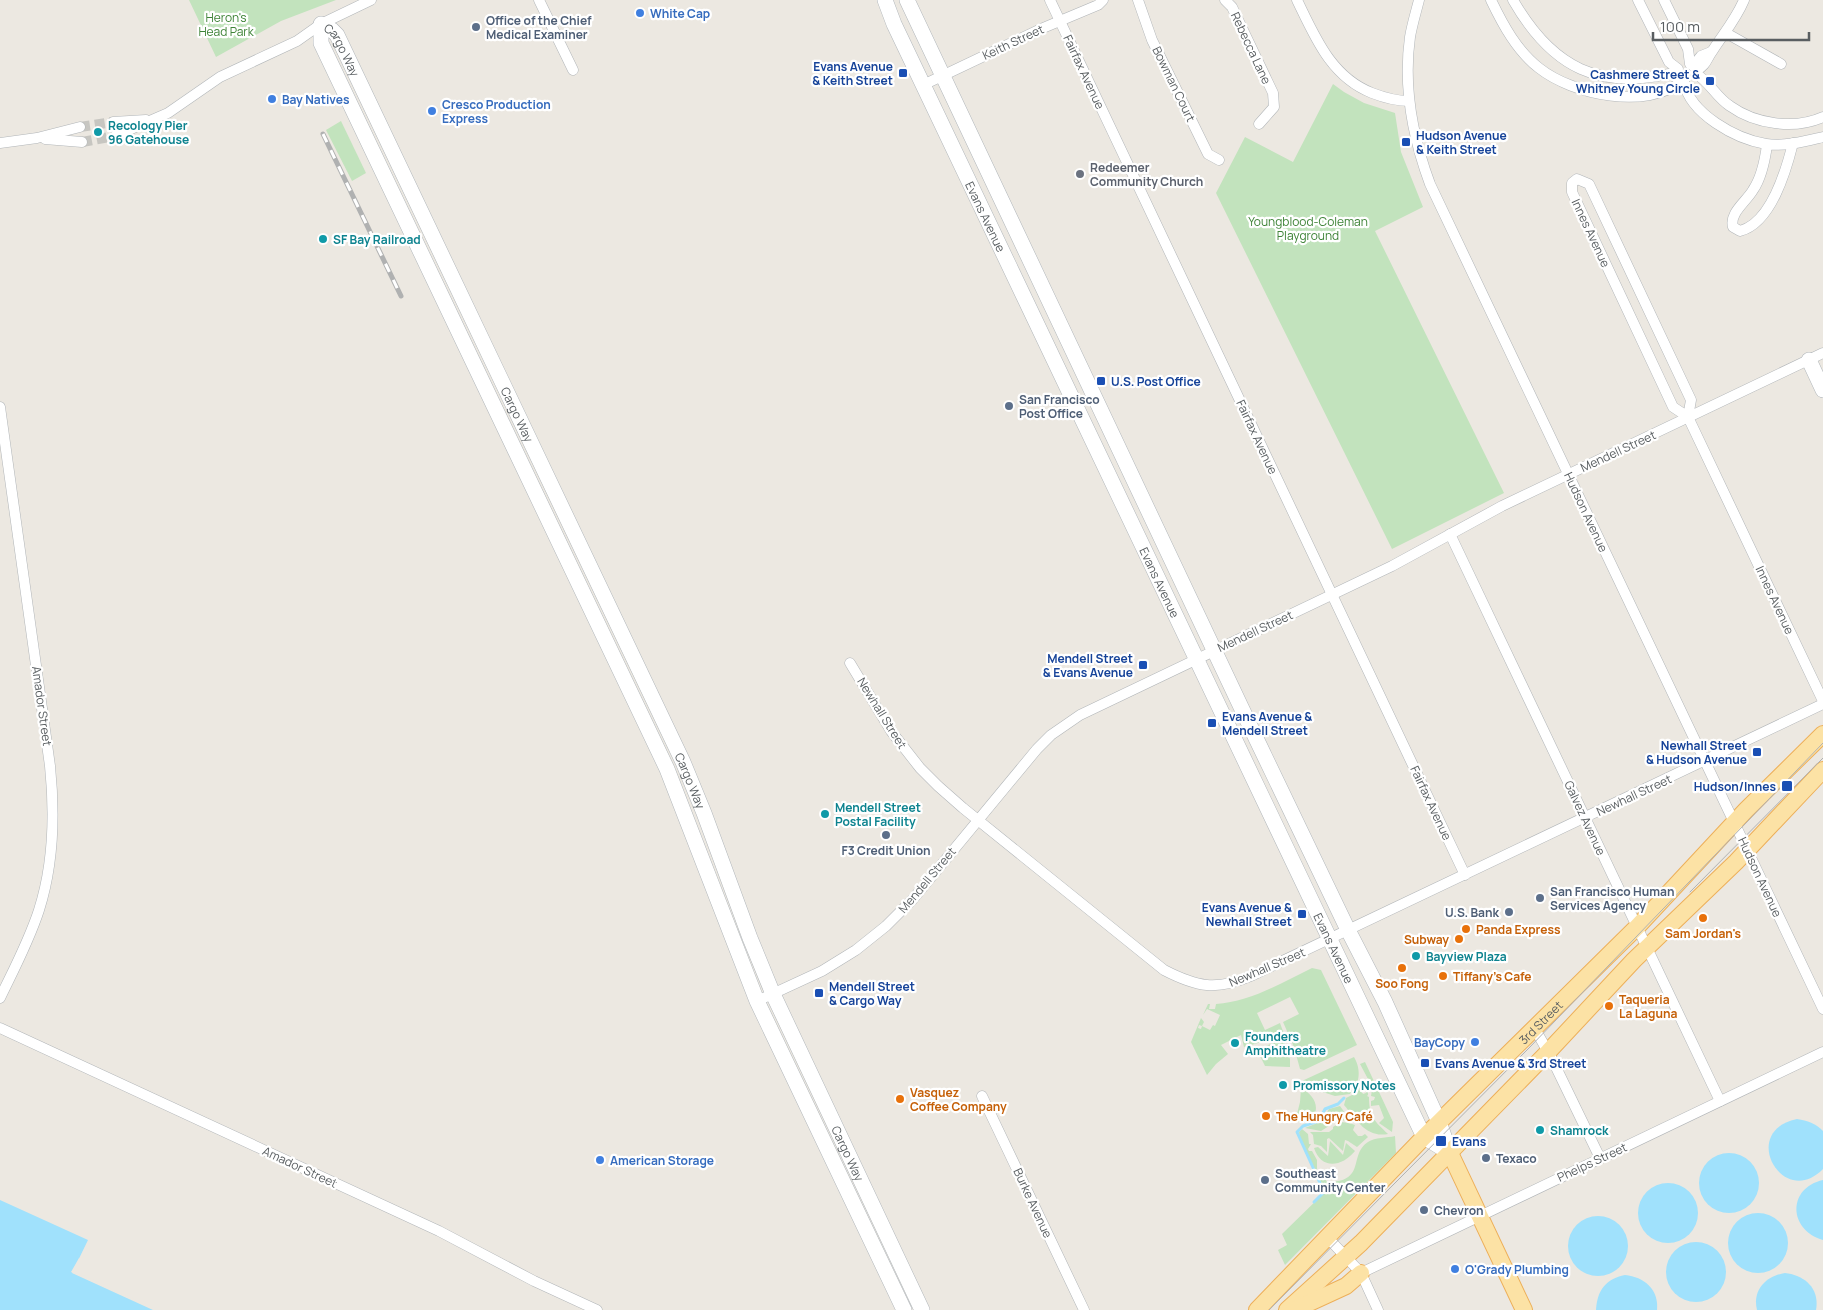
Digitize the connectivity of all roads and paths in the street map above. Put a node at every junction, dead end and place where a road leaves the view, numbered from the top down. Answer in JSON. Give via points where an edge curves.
{"nodes":[{"id":1,"x":371,"y":0,"type":"edge"},
{"id":2,"x":539,"y":0,"type":"edge"},
{"id":3,"x":885,"y":0,"type":"edge"},
{"id":4,"x":907,"y":0,"type":"edge"},
{"id":5,"x":1050,"y":0,"type":"edge"},
{"id":6,"x":1103,"y":0,"type":"edge"},
{"id":7,"x":1138,"y":0,"type":"edge"},
{"id":8,"x":1225,"y":0,"type":"edge"},
{"id":9,"x":1297,"y":0,"type":"edge"},
{"id":10,"x":1419,"y":0,"type":"edge"},
{"id":11,"x":1491,"y":0,"type":"edge"},
{"id":12,"x":1513,"y":0,"type":"edge"},
{"id":13,"x":1638,"y":0,"type":"edge"},
{"id":14,"x":1664,"y":0,"type":"edge"},
{"id":15,"x":1744,"y":0,"type":"edge"},
{"id":16,"x":1060,"y":21,"type":"junction"},
{"id":17,"x":321,"y":24,"type":"junction"},
{"id":18,"x":1726,"y":33,"type":"junction"},
{"id":19,"x":1782,"y":64,"type":"dead end"},
{"id":20,"x":1693,"y":69,"type":"junction"},
{"id":21,"x":573,"y":70,"type":"dead end"},
{"id":22,"x":942,"y":76,"type":"junction"},
{"id":23,"x":1680,"y":76,"type":"junction"},
{"id":24,"x":924,"y":85,"type":"junction"},
{"id":25,"x":1409,"y":101,"type":"junction"},
{"id":26,"x":1823,"y":117,"type":"edge"},
{"id":27,"x":152,"y":120,"type":"junction"},
{"id":28,"x":113,"y":122,"type":"tunnel mouth"},
{"id":29,"x":1259,"y":124,"type":"dead end"},
{"id":30,"x":80,"y":127,"type":"tunnel mouth"},
{"id":31,"x":115,"y":136,"type":"tunnel mouth"},
{"id":32,"x":1823,"y":136,"type":"edge"},
{"id":33,"x":37,"y":138,"type":"junction"},
{"id":34,"x":82,"y":142,"type":"tunnel mouth"},
{"id":35,"x":0,"y":143,"type":"edge"},
{"id":36,"x":1793,"y":143,"type":"junction"},
{"id":37,"x":1767,"y":144,"type":"junction"},
{"id":38,"x":1219,"y":160,"type":"dead end"},
{"id":39,"x":1823,"y":353,"type":"edge"},
{"id":40,"x":1809,"y":360,"type":"junction"},
{"id":41,"x":1823,"y":390,"type":"edge"},
{"id":42,"x":0,"y":407,"type":"edge"},
{"id":43,"x":1100,"y":408,"type":"junction"},
{"id":44,"x":1688,"y":417,"type":"junction"},
{"id":45,"x":1082,"y":418,"type":"junction"},
{"id":46,"x":1568,"y":474,"type":"junction"},
{"id":47,"x":1150,"y":512,"type":"junction"},
{"id":48,"x":1131,"y":521,"type":"junction"},
{"id":49,"x":1450,"y":534,"type":"junction"},
{"id":50,"x":1332,"y":594,"type":"junction"},
{"id":51,"x":1215,"y":650,"type":"junction"},
{"id":52,"x":1196,"y":658,"type":"junction"},
{"id":53,"x":850,"y":663,"type":"dead end"},
{"id":54,"x":1823,"y":702,"type":"edge"},
{"id":55,"x":1823,"y":734,"type":"edge"},
{"id":56,"x":1705,"y":761,"type":"junction"},
{"id":57,"x":1823,"y":770,"type":"edge"},
{"id":58,"x":1585,"y":818,"type":"junction"},
{"id":59,"x":978,"y":820,"type":"junction"},
{"id":60,"x":1734,"y":823,"type":"junction"},
{"id":61,"x":1747,"y":850,"type":"junction"},
{"id":62,"x":1465,"y":875,"type":"junction"},
{"id":63,"x":1637,"y":927,"type":"junction"},
{"id":64,"x":1348,"y":930,"type":"junction"},
{"id":65,"x":1330,"y":939,"type":"junction"},
{"id":66,"x":1647,"y":948,"type":"junction"},
{"id":67,"x":773,"y":994,"type":"junction"},
{"id":68,"x":0,"y":998,"type":"edge"},
{"id":69,"x":757,"y":1001,"type":"junction"},
{"id":70,"x":1823,"y":1009,"type":"edge"},
{"id":71,"x":0,"y":1028,"type":"edge"},
{"id":72,"x":1535,"y":1029,"type":"junction"},
{"id":73,"x":1548,"y":1052,"type":"junction"},
{"id":74,"x":1823,"y":1052,"type":"edge"},
{"id":75,"x":982,"y":1096,"type":"dead end"},
{"id":76,"x":1720,"y":1101,"type":"junction"},
{"id":77,"x":1439,"y":1122,"type":"junction"},
{"id":78,"x":1424,"y":1137,"type":"junction"},
{"id":79,"x":1450,"y":1152,"type":"junction"},
{"id":80,"x":1600,"y":1158,"type":"junction"},
{"id":81,"x":1479,"y":1216,"type":"junction"},
{"id":82,"x":1328,"y":1238,"type":"junction"},
{"id":83,"x":1345,"y":1256,"type":"junction"},
{"id":84,"x":1361,"y":1273,"type":"junction"},
{"id":85,"x":598,"y":1310,"type":"edge"},
{"id":86,"x":904,"y":1310,"type":"edge"},
{"id":87,"x":922,"y":1310,"type":"edge"},
{"id":88,"x":1084,"y":1310,"type":"edge"},
{"id":89,"x":1257,"y":1310,"type":"edge"},
{"id":90,"x":1287,"y":1310,"type":"edge"},
{"id":91,"x":1294,"y":1310,"type":"edge"},
{"id":92,"x":1378,"y":1310,"type":"edge"},
{"id":93,"x":1524,"y":1310,"type":"edge"}],
"edges":[{"from":1,"to":17,"type":"street"},
{"from":2,"to":21,"type":"street"},
{"from":3,"to":24,"type":"main road","name":"Evans Avenue"},
{"from":4,"to":22,"type":"main road","name":"Evans Avenue"},
{"from":5,"to":16,"type":"street","name":"Fairfax Avenue"},
{"from":6,"to":16,"type":"street","name":"Keith Street"},
{"from":7,"to":38,"type":"street","name":"Bowman Court","via":[[1152,40],[1208,154]]},
{"from":8,"to":29,"type":"street","name":"Rebecca Lane","via":[[1232,7],[1273,94],[1274,107]]},
{"from":9,"to":25,"type":"street","via":[[1316,40],[1346,79],[1382,97]]},
{"from":10,"to":25,"type":"street","name":"Hudson Avenue","via":[[1410,38]]},
{"from":11,"to":23,"type":"street","via":[[1509,34],[1534,63],[1558,80],[1581,90],[1605,95],[1646,95],[1673,88]]},
{"from":12,"to":23,"type":"street","via":[[1535,34],[1550,50],[1586,72],[1624,79]]},
{"from":13,"to":23,"type":"street"},
{"from":14,"to":20,"type":"street","via":[[1688,50]]},
{"from":15,"to":18,"type":"street"},
{"from":16,"to":22,"type":"street","name":"Keith Street"},
{"from":16,"to":50,"type":"street","name":"Fairfax Avenue"},
{"from":17,"to":27,"type":"street","via":[[297,41],[220,77],[168,113]]},
{"from":17,"to":67,"type":"main road","name":"Cargo Way","via":[[332,30],[341,44],[679,753]]},
{"from":17,"to":69,"type":"main road","name":"Cargo Way","via":[[321,43],[667,769]]},
{"from":18,"to":19,"type":"street"},
{"from":18,"to":20,"type":"street","via":[[1705,65]]},
{"from":20,"to":23,"type":"street","via":[[1684,64]]},
{"from":20,"to":23,"type":"street","via":[[1692,80]]},
{"from":20,"to":26,"type":"street","via":[[1730,106],[1769,122],[1801,123]]},
{"from":22,"to":24,"type":"street","name":"Keith Street"},
{"from":22,"to":43,"type":"main road","name":"Evans Avenue"},
{"from":23,"to":37,"type":"street","via":[[1686,92],[1713,121],[1740,138]]},
{"from":24,"to":45,"type":"main road","name":"Evans Avenue"},
{"from":25,"to":46,"type":"street","name":"Hudson Avenue","via":[[1420,157],[1430,184]]},
{"from":27,"to":28,"type":"street"},
{"from":27,"to":31,"type":"street"},
{"from":30,"to":33,"type":"street"},
{"from":32,"to":36,"type":"street"},
{"from":33,"to":34,"type":"street"},
{"from":33,"to":35,"type":"street"},
{"from":36,"to":37,"type":"street"},
{"from":36,"to":37,"type":"street","via":[[1786,169],[1764,213],[1748,229],[1740,231],[1733,227],[1731,221],[1754,189],[1763,168]]},
{"from":39,"to":40,"type":"street","name":"Mendell Street"},
{"from":40,"to":41,"type":"main road"},
{"from":40,"to":44,"type":"street","name":"Mendell Street"},
{"from":42,"to":68,"type":"street","name":"Amador Street","via":[[50,766],[54,821],[51,856],[39,909]]},
{"from":43,"to":45,"type":"main road"},
{"from":43,"to":47,"type":"main road","name":"Evans Avenue"},
{"from":44,"to":44,"type":"street","name":"Innes Avenue","via":[[1691,400],[1590,184],[1577,178],[1572,183],[1576,201],[1673,407]]},
{"from":44,"to":46,"type":"street","name":"Mendell Street"},
{"from":44,"to":54,"type":"street","name":"Innes Avenue"},
{"from":45,"to":48,"type":"main road","name":"Evans Avenue"},
{"from":46,"to":49,"type":"street","name":"Mendell Street"},
{"from":46,"to":56,"type":"street","name":"Hudson Avenue"},
{"from":47,"to":48,"type":"main road"},
{"from":47,"to":51,"type":"main road","name":"Evans Avenue"},
{"from":48,"to":52,"type":"main road","name":"Evans Avenue"},
{"from":49,"to":50,"type":"street","name":"Mendell Street"},
{"from":49,"to":58,"type":"street","name":"Galvez Avenue"},
{"from":50,"to":51,"type":"street","name":"Mendell Street"},
{"from":50,"to":62,"type":"street","name":"Fairfax Avenue"},
{"from":51,"to":52,"type":"street","name":"Mendell Street"},
{"from":51,"to":64,"type":"main road","name":"Evans Avenue"},
{"from":52,"to":59,"type":"street","name":"Mendell Street","via":[[1065,724],[1037,749]]},
{"from":52,"to":65,"type":"main road","name":"Evans Avenue"},
{"from":53,"to":59,"type":"street","name":"Newhall Street","via":[[905,750],[938,786]]},
{"from":54,"to":56,"type":"street","name":"Newhall Street"},
{"from":55,"to":60,"type":"main road","name":"3rd Street"},
{"from":56,"to":58,"type":"street","name":"Newhall Street"},
{"from":56,"to":60,"type":"street","name":"Hudson Avenue"},
{"from":57,"to":61,"type":"main road","name":"3rd Street"},
{"from":58,"to":62,"type":"street","name":"Newhall Street"},
{"from":58,"to":63,"type":"street","name":"Galvez Avenue"},
{"from":59,"to":65,"type":"street","name":"Newhall Street","via":[[1159,967],[1200,985],[1216,986],[1239,981]]},
{"from":59,"to":67,"type":"street","name":"Mendell Street","via":[[886,926],[838,961]]},
{"from":60,"to":61,"type":"street","name":"Hudson Avenue"},
{"from":60,"to":63,"type":"main road","name":"3rd Street"},
{"from":61,"to":66,"type":"main road","name":"3rd Street"},
{"from":61,"to":70,"type":"street","name":"Hudson Avenue"},
{"from":62,"to":64,"type":"street","name":"Newhall Street"},
{"from":63,"to":66,"type":"street","name":"Galvez Avenue"},
{"from":63,"to":72,"type":"main road","name":"3rd Street"},
{"from":64,"to":65,"type":"street","name":"Newhall Street"},
{"from":64,"to":77,"type":"main road","name":"Evans Avenue","via":[[1385,1002]]},
{"from":65,"to":78,"type":"main road","name":"Evans Avenue"},
{"from":66,"to":73,"type":"main road","name":"3rd Street"},
{"from":66,"to":76,"type":"street","name":"Galvez Avenue"},
{"from":67,"to":69,"type":"street","name":"Mendell Street"},
{"from":67,"to":87,"type":"main road","name":"Cargo Way"},
{"from":69,"to":86,"type":"main road","name":"Cargo Way"},
{"from":71,"to":85,"type":"street","name":"Amador Street","via":[[439,1231]]},
{"from":72,"to":73,"type":"street"},
{"from":72,"to":77,"type":"main road","name":"3rd Street"},
{"from":73,"to":79,"type":"main road","name":"3rd Street"},
{"from":73,"to":80,"type":"street"},
{"from":74,"to":76,"type":"street","name":"Phelps Street"},
{"from":75,"to":88,"type":"street","name":"Burke Avenue"},
{"from":76,"to":80,"type":"street","name":"Phelps Street"},
{"from":77,"to":78,"type":"main road","name":"3rd Street"},
{"from":77,"to":79,"type":"main road","name":"Evans Avenue"},
{"from":78,"to":79,"type":"main road"},
{"from":78,"to":82,"type":"main road","name":"3rd Street"},
{"from":79,"to":81,"type":"main road","name":"Evans Avenue"},
{"from":79,"to":83,"type":"main road","name":"3rd Street"},
{"from":80,"to":81,"type":"street","name":"Phelps Street"},
{"from":81,"to":84,"type":"street","name":"Phelps Street"},
{"from":81,"to":93,"type":"main road","name":"Evans Avenue"},
{"from":82,"to":83,"type":"street"},
{"from":82,"to":89,"type":"main road","name":"3rd Street"},
{"from":83,"to":84,"type":"street"},
{"from":83,"to":90,"type":"main road","name":"3rd Street"},
{"from":84,"to":91,"type":"main road","via":[[1346,1286]]},
{"from":84,"to":92,"type":"street"}]}
